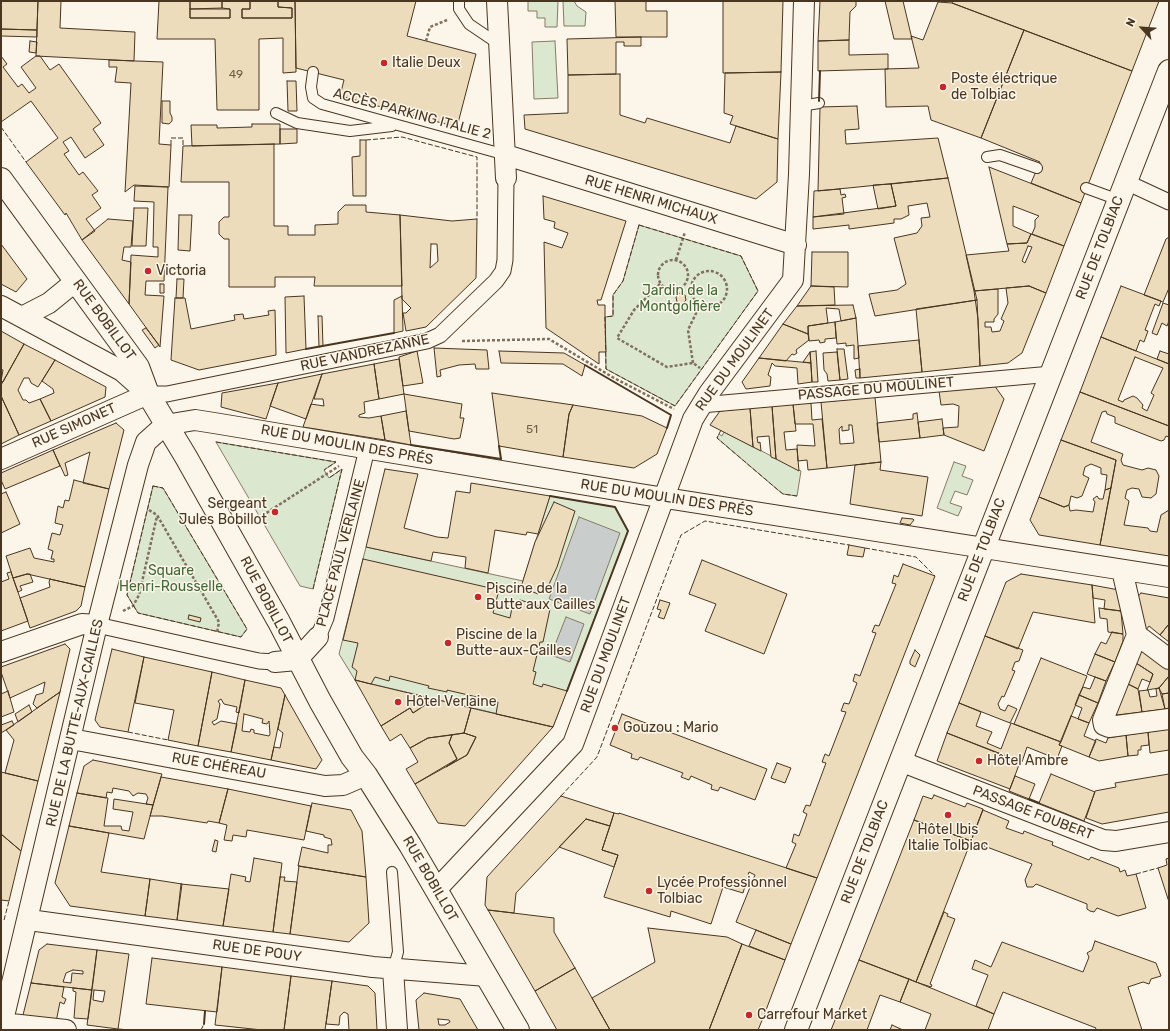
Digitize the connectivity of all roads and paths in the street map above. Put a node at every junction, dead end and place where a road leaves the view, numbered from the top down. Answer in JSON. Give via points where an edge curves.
{"nodes":[{"id":1,"x":459,"y":1,"type":"edge"},
{"id":2,"x":497,"y":1,"type":"edge"},
{"id":3,"x":804,"y":1,"type":"edge"},
{"id":4,"x":462,"y":14,"type":"junction"},
{"id":5,"x":426,"y":41,"type":"dead end"},
{"id":6,"x":500,"y":45,"type":"junction"},
{"id":7,"x":1169,"y":70,"type":"edge"},
{"id":8,"x":313,"y":72,"type":"dead end"},
{"id":9,"x":276,"y":113,"type":"dead end"},
{"id":10,"x":398,"y":125,"type":"junction"},
{"id":11,"x":506,"y":155,"type":"junction"},
{"id":12,"x":987,"y":158,"type":"dead end"},
{"id":13,"x":1037,"y":168,"type":"dead end"},
{"id":14,"x":506,"y":178,"type":"joint"},
{"id":15,"x":1,"y":180,"type":"edge"},
{"id":16,"x":1086,"y":188,"type":"dead end"},
{"id":17,"x":1123,"y":191,"type":"junction"},
{"id":18,"x":1169,"y":202,"type":"edge"},
{"id":19,"x":683,"y":238,"type":"dead end"},
{"id":20,"x":796,"y":245,"type":"junction"},
{"id":21,"x":676,"y":260,"type":"junction"},
{"id":22,"x":688,"y":279,"type":"junction"},
{"id":23,"x":693,"y":280,"type":"junction"},
{"id":24,"x":76,"y":282,"type":"junction"},
{"id":25,"x":660,"y":284,"type":"junction"},
{"id":26,"x":700,"y":305,"type":"junction"},
{"id":27,"x":1,"y":306,"type":"edge"},
{"id":28,"x":22,"y":317,"type":"junction"},
{"id":29,"x":427,"y":341,"type":"junction"},
{"id":30,"x":1052,"y":374,"type":"junction"},
{"id":31,"x":148,"y":394,"type":"junction"},
{"id":32,"x":701,"y":405,"type":"junction"},
{"id":33,"x":678,"y":411,"type":"dead end"},
{"id":34,"x":165,"y":425,"type":"junction"},
{"id":35,"x":367,"y":449,"type":"junction"},
{"id":36,"x":1,"y":459,"type":"edge"},
{"id":37,"x":339,"y":466,"type":"dead end"},
{"id":38,"x":664,"y":497,"type":"junction"},
{"id":39,"x":129,"y":500,"type":"junction"},
{"id":40,"x":157,"y":515,"type":"junction"},
{"id":41,"x":254,"y":521,"type":"dead end"},
{"id":42,"x":983,"y":548,"type":"junction"},
{"id":43,"x":1122,"y":570,"type":"junction"},
{"id":44,"x":1169,"y":577,"type":"edge"},
{"id":45,"x":118,"y":614,"type":"dead end"},
{"id":46,"x":97,"y":625,"type":"junction"},
{"id":47,"x":1137,"y":635,"type":"junction"},
{"id":48,"x":318,"y":637,"type":"joint"},
{"id":49,"x":213,"y":651,"type":"junction"},
{"id":50,"x":1,"y":652,"type":"edge"},
{"id":51,"x":1169,"y":659,"type":"edge"},
{"id":52,"x":297,"y":660,"type":"junction"},
{"id":53,"x":275,"y":662,"type":"joint"},
{"id":54,"x":1169,"y":719,"type":"edge"},
{"id":55,"x":71,"y":739,"type":"junction"},
{"id":56,"x":900,"y":761,"type":"junction"},
{"id":57,"x":366,"y":775,"type":"junction"},
{"id":58,"x":1169,"y":832,"type":"edge"},
{"id":59,"x":392,"y":872,"type":"dead end"},
{"id":60,"x":436,"y":890,"type":"junction"},
{"id":61,"x":28,"y":920,"type":"junction"},
{"id":62,"x":394,"y":970,"type":"junction"},
{"id":63,"x":486,"y":976,"type":"junction"},
{"id":64,"x":3,"y":1014,"type":"edge"},
{"id":65,"x":66,"y":1030,"type":"edge"},
{"id":66,"x":397,"y":1030,"type":"edge"},
{"id":67,"x":518,"y":1030,"type":"edge"},
{"id":68,"x":796,"y":1030,"type":"edge"}],
"edges":[{"from":1,"to":4,"type":"lane"},
{"from":2,"to":6,"type":"street","name":"RUE VANDREZANNE"},
{"from":3,"to":20,"type":"street","name":"RUE DU MOULINET","via":[[810,105]]},
{"from":4,"to":5,"type":"path","via":[[430,27]]},
{"from":4,"to":6,"type":"lane","via":[[474,28]]},
{"from":6,"to":11,"type":"street","name":"RUE VANDREZANNE"},
{"from":7,"to":17,"type":"main road","name":"RUE DE TOLBIAC"},
{"from":8,"to":10,"type":"lane","name":"ACCÈS PARKING ITALIE 2","via":[[313,98],[322,104]]},
{"from":9,"to":10,"type":"lane","via":[[297,123],[350,131]]},
{"from":10,"to":11,"type":"lane","name":"ACCÈS PARKING ITALIE 2"},
{"from":11,"to":14,"type":"street","name":"RUE VANDREZANNE"},
{"from":11,"to":20,"type":"street","name":"RUE HENRI MICHAUX"},
{"from":12,"to":13,"type":"lane","via":[[1000,155]]},
{"from":14,"to":29,"type":"street","name":"RUE VANDREZANNE","via":[[503,271],[496,281],[440,335]]},
{"from":15,"to":24,"type":"main road","name":"RUE BOBILLOT"},
{"from":16,"to":17,"type":"lane"},
{"from":17,"to":18,"type":"street"},
{"from":17,"to":30,"type":"main road","name":"RUE DE TOLBIAC"},
{"from":19,"to":21,"type":"path"},
{"from":20,"to":32,"type":"street","name":"RUE DU MOULINET","via":[[793,280]]},
{"from":21,"to":22,"type":"path","via":[[687,269]]},
{"from":21,"to":25,"type":"path","via":[[666,262],[659,269]]},
{"from":22,"to":23,"type":"path"},
{"from":22,"to":25,"type":"path","via":[[682,287],[673,291]]},
{"from":23,"to":26,"type":"path","via":[[691,291],[695,301]]},
{"from":23,"to":26,"type":"path","via":[[702,272],[714,271],[724,278],[727,284],[727,296],[723,301],[712,307]]},
{"from":24,"to":28,"type":"street","via":[[49,303]]},
{"from":24,"to":31,"type":"main road","name":"RUE BOBILLOT","via":[[138,367]]},
{"from":25,"to":26,"type":"path","via":[[634,310],[617,338],[667,367],[693,364],[688,330]]},
{"from":27,"to":28,"type":"street"},
{"from":28,"to":31,"type":"street","via":[[122,371]]},
{"from":29,"to":31,"type":"street","name":"RUE VANDREZANNE","via":[[168,394]]},
{"from":29,"to":33,"type":"path","via":[[549,339],[614,378]]},
{"from":30,"to":32,"type":"street","name":"PASSAGE DU MOULINET"},
{"from":30,"to":42,"type":"main road","name":"RUE DE TOLBIAC"},
{"from":31,"to":34,"type":"main road","name":"RUE BOBILLOT"},
{"from":31,"to":36,"type":"street","name":"RUE SIMONET"},
{"from":32,"to":38,"type":"street","name":"RUE DU MOULINET","via":[[693,419]]},
{"from":34,"to":35,"type":"street","name":"RUE DU MOULIN DES PRÉS","via":[[195,420]]},
{"from":34,"to":39,"type":"street","name":"RUE DE LA BUTTE-AUX-CAILLES","via":[[146,442]]},
{"from":34,"to":52,"type":"main road","name":"RUE BOBILLOT","via":[[276,615]]},
{"from":35,"to":38,"type":"street","name":"RUE DU MOULIN DES PRÉS"},
{"from":35,"to":48,"type":"street","name":"PLACE PAUL VERLAINE","via":[[326,618]]},
{"from":37,"to":41,"type":"path"},
{"from":38,"to":42,"type":"street","name":"RUE DU MOULIN DES PRÉS"},
{"from":38,"to":60,"type":"street","name":"RUE DU MOULINET","via":[[573,744]]},
{"from":39,"to":40,"type":"path"},
{"from":39,"to":46,"type":"street","name":"RUE DE LA BUTTE-AUX-CAILLES"},
{"from":40,"to":45,"type":"path","via":[[139,595],[133,606]]},
{"from":40,"to":49,"type":"path","via":[[219,622]]},
{"from":42,"to":43,"type":"street","name":"RUE DU MOULIN DES PRÉS"},
{"from":42,"to":56,"type":"main road","name":"RUE DE TOLBIAC"},
{"from":43,"to":44,"type":"street","name":"RUE DU MOULIN DES PRÉS"},
{"from":43,"to":47,"type":"street"},
{"from":46,"to":49,"type":"street"},
{"from":46,"to":50,"type":"street","via":[[82,624]]},
{"from":46,"to":55,"type":"street","name":"RUE DE LA BUTTE-AUX-CAILLES"},
{"from":47,"to":51,"type":"street"},
{"from":47,"to":54,"type":"street","via":[[1103,720],[1104,725],[1109,727]]},
{"from":48,"to":52,"type":"street","name":"PLACE PAUL VERLAINE"},
{"from":49,"to":53,"type":"street"},
{"from":52,"to":53,"type":"street"},
{"from":52,"to":57,"type":"main road","name":"RUE BOBILLOT","via":[[352,757]]},
{"from":55,"to":57,"type":"street","name":"RUE CHÉREAU","via":[[325,786],[343,784]]},
{"from":55,"to":61,"type":"street","name":"RUE DE LA BUTTE-AUX-CAILLES"},
{"from":56,"to":58,"type":"street","name":"PASSAGE FOUBERT","via":[[1103,840],[1116,841]]},
{"from":56,"to":68,"type":"main road","name":"RUE DE TOLBIAC"},
{"from":57,"to":60,"type":"main road","name":"RUE BOBILLOT"},
{"from":59,"to":62,"type":"lane","via":[[398,952]]},
{"from":60,"to":63,"type":"main road","name":"RUE BOBILLOT"},
{"from":61,"to":62,"type":"street","name":"RUE DE POUY"},
{"from":61,"to":64,"type":"street","name":"RUE DE LA BUTTE-AUX-CAILLES"},
{"from":62,"to":63,"type":"street","name":"RUE DE POUY"},
{"from":62,"to":66,"type":"street"},
{"from":63,"to":67,"type":"main road","name":"RUE BOBILLOT"},
{"from":64,"to":65,"type":"street"}]}
